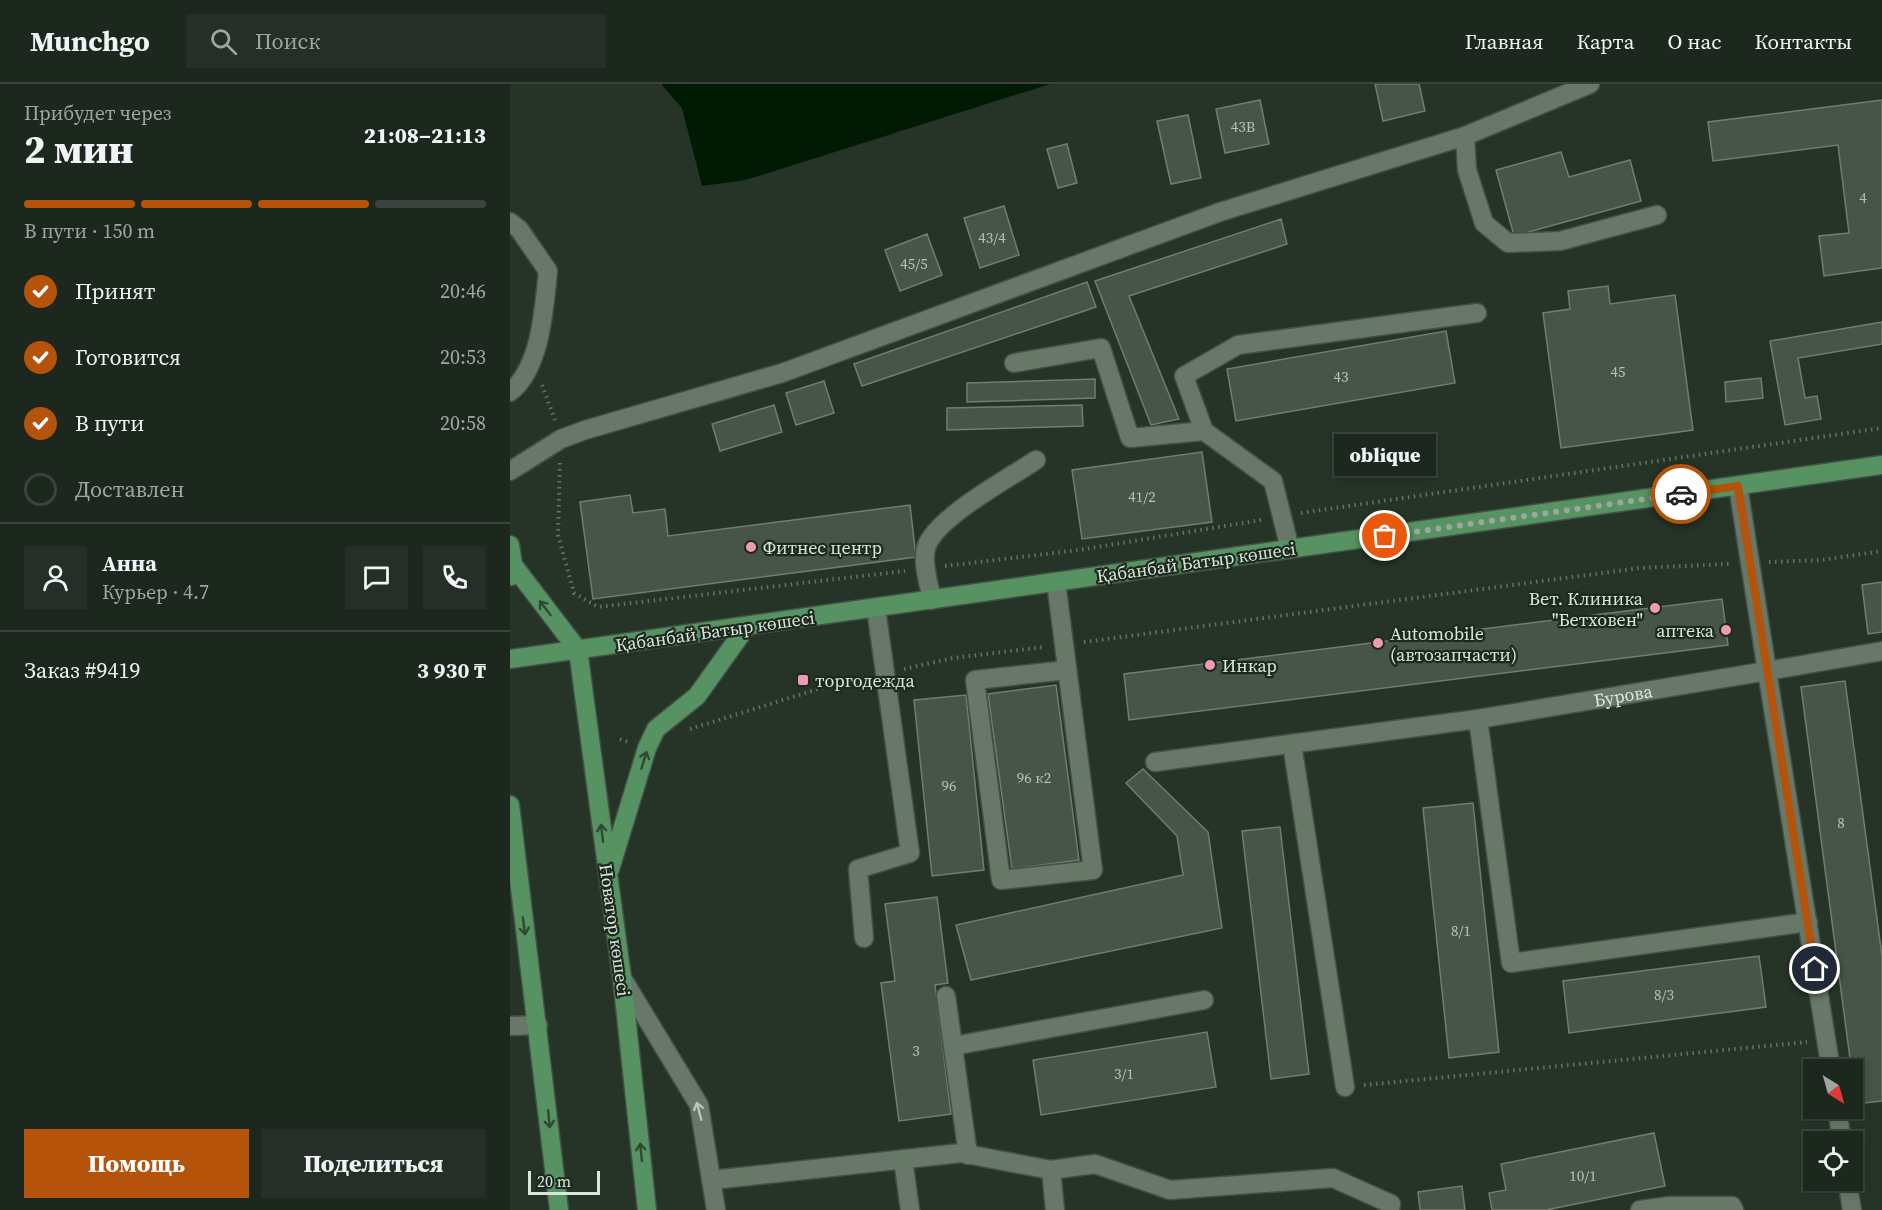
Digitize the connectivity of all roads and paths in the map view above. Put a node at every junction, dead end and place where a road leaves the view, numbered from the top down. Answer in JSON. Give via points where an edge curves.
{"nodes":[{"id":1,"x":1590,"y":84,"type":"edge"},
{"id":2,"x":1465,"y":136,"type":"junction"},
{"id":3,"x":1657,"y":215,"type":"dead end"},
{"id":4,"x":510,"y":222,"type":"edge"},
{"id":5,"x":1477,"y":313,"type":"dead end"},
{"id":6,"x":1014,"y":363,"type":"dead end"},
{"id":7,"x":541,"y":381,"type":"dead end"},
{"id":8,"x":510,"y":392,"type":"edge"},
{"id":9,"x":1882,"y":428,"type":"edge"},
{"id":10,"x":1204,"y":431,"type":"junction"},
{"id":11,"x":561,"y":438,"type":"junction"},
{"id":12,"x":1036,"y":460,"type":"dead end"},
{"id":13,"x":1882,"y":465,"type":"edge"},
{"id":14,"x":510,"y":471,"type":"edge"},
{"id":15,"x":1738,"y":486,"type":"junction"},
{"id":16,"x":1282,"y":516,"type":"junction"},
{"id":17,"x":510,"y":546,"type":"edge"},
{"id":18,"x":1290,"y":549,"type":"junction"},
{"id":19,"x":1882,"y":551,"type":"edge"},
{"id":20,"x":1750,"y":563,"type":"junction"},
{"id":21,"x":926,"y":568,"type":"junction"},
{"id":22,"x":511,"y":572,"type":"edge"},
{"id":23,"x":1056,"y":582,"type":"junction"},
{"id":24,"x":932,"y":600,"type":"junction"},
{"id":25,"x":876,"y":608,"type":"junction"},
{"id":26,"x":747,"y":626,"type":"junction"},
{"id":27,"x":1064,"y":644,"type":"junction"},
{"id":28,"x":578,"y":650,"type":"junction"},
{"id":29,"x":1882,"y":651,"type":"edge"},
{"id":30,"x":510,"y":659,"type":"edge"},
{"id":31,"x":1067,"y":670,"type":"junction"},
{"id":32,"x":1767,"y":671,"type":"junction"},
{"id":33,"x":885,"y":673,"type":"junction"},
{"id":34,"x":1478,"y":719,"type":"junction"},
{"id":35,"x":686,"y":731,"type":"dead end"},
{"id":36,"x":620,"y":739,"type":"dead end"},
{"id":37,"x":1292,"y":744,"type":"junction"},
{"id":38,"x":647,"y":748,"type":"junction"},
{"id":39,"x":1155,"y":762,"type":"dead end"},
{"id":40,"x":510,"y":805,"type":"edge"},
{"id":41,"x":514,"y":872,"type":"edge"},
{"id":42,"x":608,"y":876,"type":"junction"},
{"id":43,"x":1808,"y":922,"type":"junction"},
{"id":44,"x":864,"y":938,"type":"dead end"},
{"id":45,"x":622,"y":978,"type":"junction"},
{"id":46,"x":946,"y":996,"type":"dead end"},
{"id":47,"x":1204,"y":1000,"type":"dead end"},
{"id":48,"x":538,"y":1025,"type":"junction"},
{"id":49,"x":510,"y":1026,"type":"edge"},
{"id":50,"x":1826,"y":1040,"type":"junction"},
{"id":51,"x":953,"y":1046,"type":"junction"},
{"id":52,"x":1829,"y":1059,"type":"edge"},
{"id":53,"x":1345,"y":1087,"type":"joint"},
{"id":54,"x":968,"y":1155,"type":"junction"},
{"id":55,"x":903,"y":1159,"type":"junction"},
{"id":56,"x":1051,"y":1170,"type":"junction"},
{"id":57,"x":712,"y":1180,"type":"junction"},
{"id":58,"x":1849,"y":1191,"type":"edge"},
{"id":59,"x":559,"y":1210,"type":"edge"},
{"id":60,"x":647,"y":1210,"type":"edge"},
{"id":61,"x":716,"y":1210,"type":"edge"},
{"id":62,"x":910,"y":1210,"type":"edge"},
{"id":63,"x":1055,"y":1210,"type":"edge"},
{"id":64,"x":1390,"y":1210,"type":"edge"},
{"id":65,"x":1640,"y":1210,"type":"edge"},
{"id":66,"x":1734,"y":1210,"type":"edge"},
{"id":67,"x":1852,"y":1210,"type":"edge"}],
"edges":[{"from":1,"to":2,"type":"street"},
{"from":2,"to":3,"type":"street","via":[[1467,170],[1484,223],[1508,243],[1560,241]]},
{"from":2,"to":11,"type":"street","via":[[1220,212],[782,373]]},
{"from":4,"to":8,"type":"street","via":[[548,271],[542,328],[523,382]]},
{"from":5,"to":10,"type":"street","via":[[1238,345],[1184,376]]},
{"from":6,"to":10,"type":"street","via":[[1101,348],[1130,438]]},
{"from":7,"to":11,"type":"path"},
{"from":9,"to":16,"type":"path"},
{"from":10,"to":16,"type":"street","via":[[1273,481]]},
{"from":11,"to":14,"type":"street"},
{"from":11,"to":21,"type":"path","via":[[558,535],[574,593],[598,608]]},
{"from":12,"to":21,"type":"street","via":[[942,523],[927,546]]},
{"from":13,"to":15,"type":"main road","name":"Қабанбай Батыр көшесі"},
{"from":15,"to":18,"type":"main road","name":"Қабанбай Батыр көшесі"},
{"from":15,"to":20,"type":"street"},
{"from":16,"to":18,"type":"street"},
{"from":16,"to":21,"type":"path","via":[[1079,550]]},
{"from":17,"to":22,"type":"main road"},
{"from":18,"to":23,"type":"main road","name":"Қабанбай Батыр көшесі"},
{"from":19,"to":20,"type":"path","via":[[1822,560]]},
{"from":20,"to":27,"type":"path","via":[[1640,568]]},
{"from":20,"to":32,"type":"street"},
{"from":21,"to":24,"type":"street"},
{"from":28,"to":22,"type":"main road","one_way":true},
{"from":23,"to":24,"type":"main road","name":"Қабанбай Батыр көшесі"},
{"from":23,"to":27,"type":"street"},
{"from":24,"to":25,"type":"main road","name":"Қабанбай Батыр көшесі"},
{"from":25,"to":26,"type":"main road","name":"Қабанбай Батыр көшесі"},
{"from":25,"to":33,"type":"street"},
{"from":26,"to":28,"type":"main road","name":"Қабанбай Батыр көшесі"},
{"from":26,"to":38,"type":"main road","via":[[697,696],[656,729]]},
{"from":27,"to":31,"type":"street"},
{"from":27,"to":33,"type":"path","via":[[953,658]]},
{"from":28,"to":30,"type":"main road","name":"Қабанбай Батыр көшесі"},
{"from":42,"to":28,"type":"main road","name":"Новатор көшесі","one_way":true},
{"from":29,"to":32,"type":"street","name":"Бурова"},
{"from":31,"to":31,"type":"street","via":[[1093,870],[1001,880],[975,680]]},
{"from":32,"to":34,"type":"street","name":"Бурова"},
{"from":32,"to":43,"type":"street"},
{"from":33,"to":35,"type":"path","via":[[831,685]]},
{"from":33,"to":44,"type":"street","via":[[910,853],[858,868]]},
{"from":34,"to":37,"type":"street","name":"Бурова"},
{"from":34,"to":43,"type":"street","via":[[1511,963]]},
{"from":36,"to":38,"type":"path"},
{"from":37,"to":39,"type":"street","name":"Бурова"},
{"from":37,"to":53,"type":"street"},
{"from":42,"to":38,"type":"main road","one_way":true},
{"from":40,"to":41,"type":"main road"},
{"from":41,"to":48,"type":"main road","one_way":true},
{"from":42,"to":45,"type":"main road","name":"Новатор көшесі"},
{"from":43,"to":50,"type":"street"},
{"from":57,"to":45,"type":"street","one_way":true,"via":[[699,1105]]},
{"from":60,"to":45,"type":"main road","name":"Новатор көшесі","one_way":true},
{"from":46,"to":51,"type":"street"},
{"from":47,"to":51,"type":"street"},
{"from":48,"to":49,"type":"street"},
{"from":48,"to":59,"type":"main road","one_way":true},
{"from":50,"to":52,"type":"street"},
{"from":50,"to":53,"type":"path"},
{"from":51,"to":54,"type":"street"},
{"from":54,"to":55,"type":"street"},
{"from":54,"to":56,"type":"street"},
{"from":55,"to":57,"type":"street"},
{"from":55,"to":62,"type":"street"},
{"from":56,"to":63,"type":"street"},
{"from":56,"to":64,"type":"street","via":[[1095,1164],[1170,1190],[1333,1178],[1391,1204]]},
{"from":57,"to":61,"type":"street"},
{"from":58,"to":67,"type":"street"},
{"from":65,"to":66,"type":"street","via":[[1670,1206],[1732,1206]]}]}
